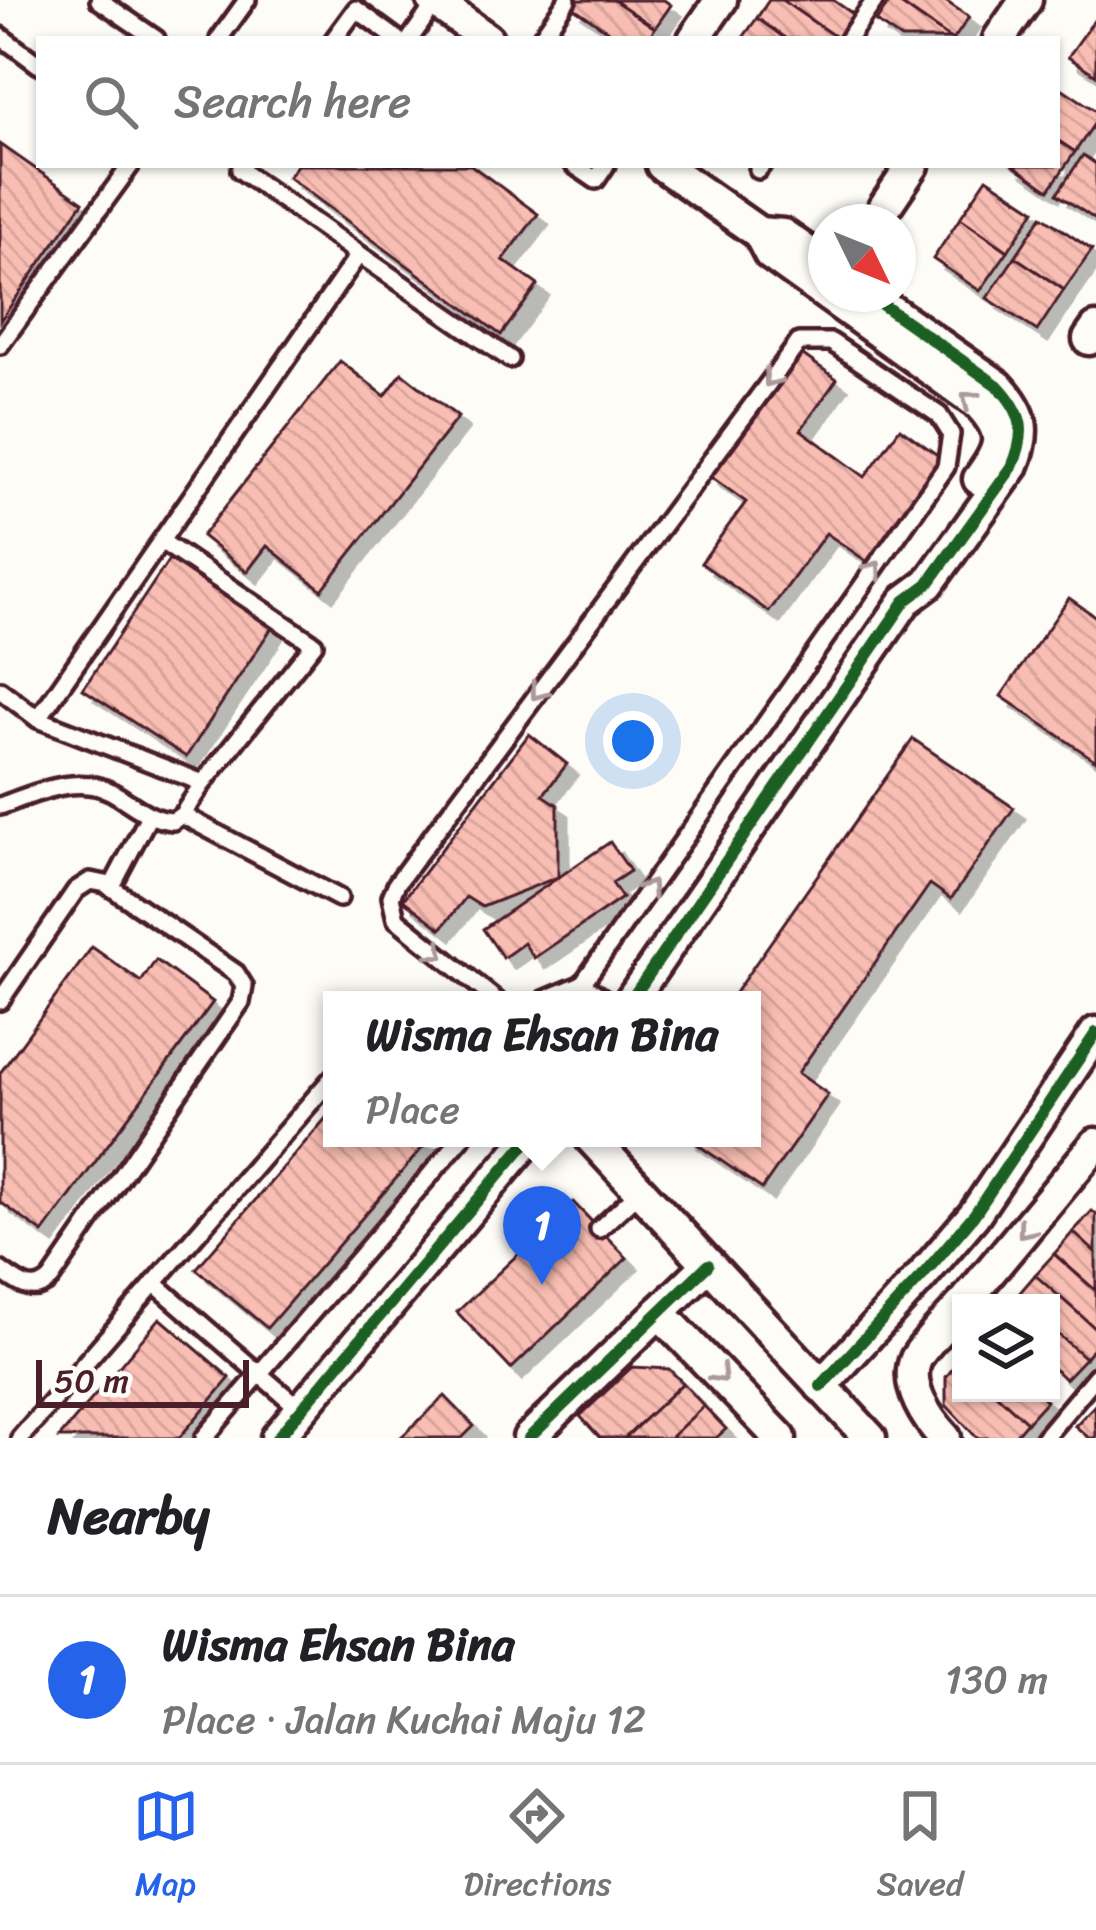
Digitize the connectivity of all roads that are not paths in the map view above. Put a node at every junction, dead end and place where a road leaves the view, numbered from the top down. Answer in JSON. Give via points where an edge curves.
{"nodes":[{"id":1,"x":99,"y":0,"type":"edge"},
{"id":2,"x":247,"y":0,"type":"edge"},
{"id":3,"x":567,"y":0,"type":"edge"},
{"id":4,"x":721,"y":0,"type":"edge"},
{"id":5,"x":875,"y":0,"type":"edge"},
{"id":6,"x":1026,"y":0,"type":"edge"},
{"id":7,"x":434,"y":1,"type":"edge"},
{"id":8,"x":0,"y":36,"type":"edge"},
{"id":9,"x":152,"y":36,"type":"edge"},
{"id":10,"x":221,"y":36,"type":"edge"},
{"id":11,"x":336,"y":36,"type":"edge"},
{"id":12,"x":393,"y":36,"type":"edge"},
{"id":13,"x":412,"y":36,"type":"edge"},
{"id":14,"x":483,"y":36,"type":"edge"},
{"id":15,"x":542,"y":36,"type":"edge"},
{"id":16,"x":696,"y":36,"type":"edge"},
{"id":17,"x":850,"y":36,"type":"edge"},
{"id":18,"x":1001,"y":36,"type":"edge"},
{"id":19,"x":36,"y":63,"type":"edge"},
{"id":20,"x":128,"y":168,"type":"edge"},
{"id":21,"x":241,"y":168,"type":"edge"},
{"id":22,"x":578,"y":168,"type":"edge"},
{"id":23,"x":604,"y":168,"type":"edge"},
{"id":24,"x":666,"y":168,"type":"edge"},
{"id":25,"x":911,"y":168,"type":"edge"},
{"id":26,"x":887,"y":204,"type":"edge"},
{"id":27,"x":759,"y":233,"type":"junction"},
{"id":28,"x":808,"y":252,"type":"edge"},
{"id":29,"x":359,"y":254,"type":"junction"},
{"id":30,"x":893,"y":312,"type":"edge"},
{"id":31,"x":0,"y":345,"type":"edge"},
{"id":32,"x":510,"y":359,"type":"dead end"},
{"id":33,"x":161,"y":541,"type":"junction"},
{"id":34,"x":905,"y":601,"type":"junction"},
{"id":35,"x":0,"y":690,"type":"edge"},
{"id":36,"x":38,"y":719,"type":"junction"},
{"id":37,"x":203,"y":783,"type":"junction"},
{"id":38,"x":0,"y":806,"type":"edge"},
{"id":39,"x":182,"y":815,"type":"junction"},
{"id":40,"x":149,"y":816,"type":"junction"},
{"id":41,"x":111,"y":888,"type":"junction"},
{"id":42,"x":339,"y":898,"type":"dead end"},
{"id":43,"x":582,"y":984,"type":"junction"},
{"id":44,"x":485,"y":991,"type":"edge"},
{"id":45,"x":565,"y":991,"type":"edge"},
{"id":46,"x":592,"y":991,"type":"edge"},
{"id":47,"x":637,"y":991,"type":"edge"},
{"id":48,"x":0,"y":1001,"type":"edge"},
{"id":49,"x":1096,"y":1033,"type":"edge"},
{"id":50,"x":323,"y":1088,"type":"edge"},
{"id":51,"x":454,"y":1147,"type":"edge"},
{"id":52,"x":522,"y":1147,"type":"edge"},
{"id":53,"x":599,"y":1147,"type":"edge"},
{"id":54,"x":1093,"y":1156,"type":"edge"},
{"id":55,"x":640,"y":1191,"type":"junction"},
{"id":56,"x":599,"y":1229,"type":"dead end"},
{"id":57,"x":709,"y":1264,"type":"junction"},
{"id":58,"x":0,"y":1270,"type":"edge"},
{"id":59,"x":154,"y":1283,"type":"junction"},
{"id":60,"x":971,"y":1294,"type":"edge"},
{"id":61,"x":658,"y":1312,"type":"junction"},
{"id":62,"x":952,"y":1316,"type":"edge"},
{"id":63,"x":259,"y":1374,"type":"junction"},
{"id":64,"x":1096,"y":1376,"type":"edge"},
{"id":65,"x":821,"y":1386,"type":"junction"},
{"id":66,"x":301,"y":1410,"type":"junction"},
{"id":67,"x":544,"y":1429,"type":"edge"},
{"id":68,"x":20,"y":1438,"type":"edge"},
{"id":69,"x":204,"y":1438,"type":"edge"},
{"id":70,"x":277,"y":1438,"type":"edge"},
{"id":71,"x":780,"y":1438,"type":"edge"},
{"id":72,"x":870,"y":1438,"type":"edge"},
{"id":73,"x":945,"y":1438,"type":"edge"},
{"id":74,"x":1044,"y":1438,"type":"edge"}],
"edges":[{"from":1,"to":9,"type":"lane"},
{"from":2,"to":10,"type":"lane"},
{"from":3,"to":15,"type":"lane"},
{"from":4,"to":16,"type":"street"},
{"from":5,"to":17,"type":"lane"},
{"from":6,"to":18,"type":"street"},
{"from":7,"to":13,"type":"lane"},
{"from":7,"to":14,"type":"street"},
{"from":8,"to":19,"type":"lane"},
{"from":11,"to":12,"type":"lane","via":[[356,9]]},
{"from":20,"to":31,"type":"lane"},
{"from":21,"to":29,"type":"lane"},
{"from":22,"to":23,"type":"lane","via":[[596,180]]},
{"from":24,"to":27,"type":"street"},
{"from":25,"to":26,"type":"street"},
{"from":27,"to":28,"type":"street","via":[[783,235]]},
{"from":34,"to":27,"type":"street","one_way":true,"via":[[912,571],[994,459],[994,420],[770,254]]},
{"from":29,"to":32,"type":"lane"},
{"from":29,"to":33,"type":"lane"},
{"from":30,"to":34,"type":"street","via":[[998,386],[1021,424],[1012,467],[928,584]]},
{"from":33,"to":36,"type":"lane"},
{"from":33,"to":37,"type":"lane","via":[[314,644]]},
{"from":34,"to":47,"type":"street"},
{"from":35,"to":36,"type":"lane"},
{"from":36,"to":37,"type":"lane"},
{"from":37,"to":39,"type":"lane"},
{"from":38,"to":40,"type":"lane","via":[[55,787],[97,785]]},
{"from":39,"to":40,"type":"lane"},
{"from":39,"to":42,"type":"lane"},
{"from":40,"to":41,"type":"lane"},
{"from":41,"to":48,"type":"lane","via":[[90,880],[76,890]]},
{"from":41,"to":58,"type":"lane","via":[[236,973],[244,994],[51,1279],[29,1288]]},
{"from":43,"to":44,"type":"lane","one_way":true,"via":[[946,466],[951,434],[939,415],[831,342],[799,342],[397,883],[396,919]]},
{"from":43,"to":45,"type":"lane"},
{"from":43,"to":46,"type":"lane"},
{"from":49,"to":65,"type":"street","via":[[974,1215]]},
{"from":50,"to":59,"type":"lane"},
{"from":51,"to":63,"type":"lane"},
{"from":52,"to":66,"type":"street"},
{"from":53,"to":55,"type":"street"},
{"from":54,"to":60,"type":"street","one_way":true},
{"from":55,"to":56,"type":"lane"},
{"from":55,"to":57,"type":"street"},
{"from":57,"to":61,"type":"street"},
{"from":57,"to":65,"type":"street"},
{"from":59,"to":63,"type":"lane"},
{"from":59,"to":68,"type":"lane"},
{"from":61,"to":67,"type":"street"},
{"from":61,"to":71,"type":"street","one_way":true},
{"from":62,"to":73,"type":"street","via":[[916,1359],[913,1378],[926,1418]]},
{"from":63,"to":66,"type":"lane"},
{"from":63,"to":69,"type":"lane"},
{"from":64,"to":74,"type":"lane"},
{"from":65,"to":72,"type":"street"},
{"from":66,"to":70,"type":"street"}]}
